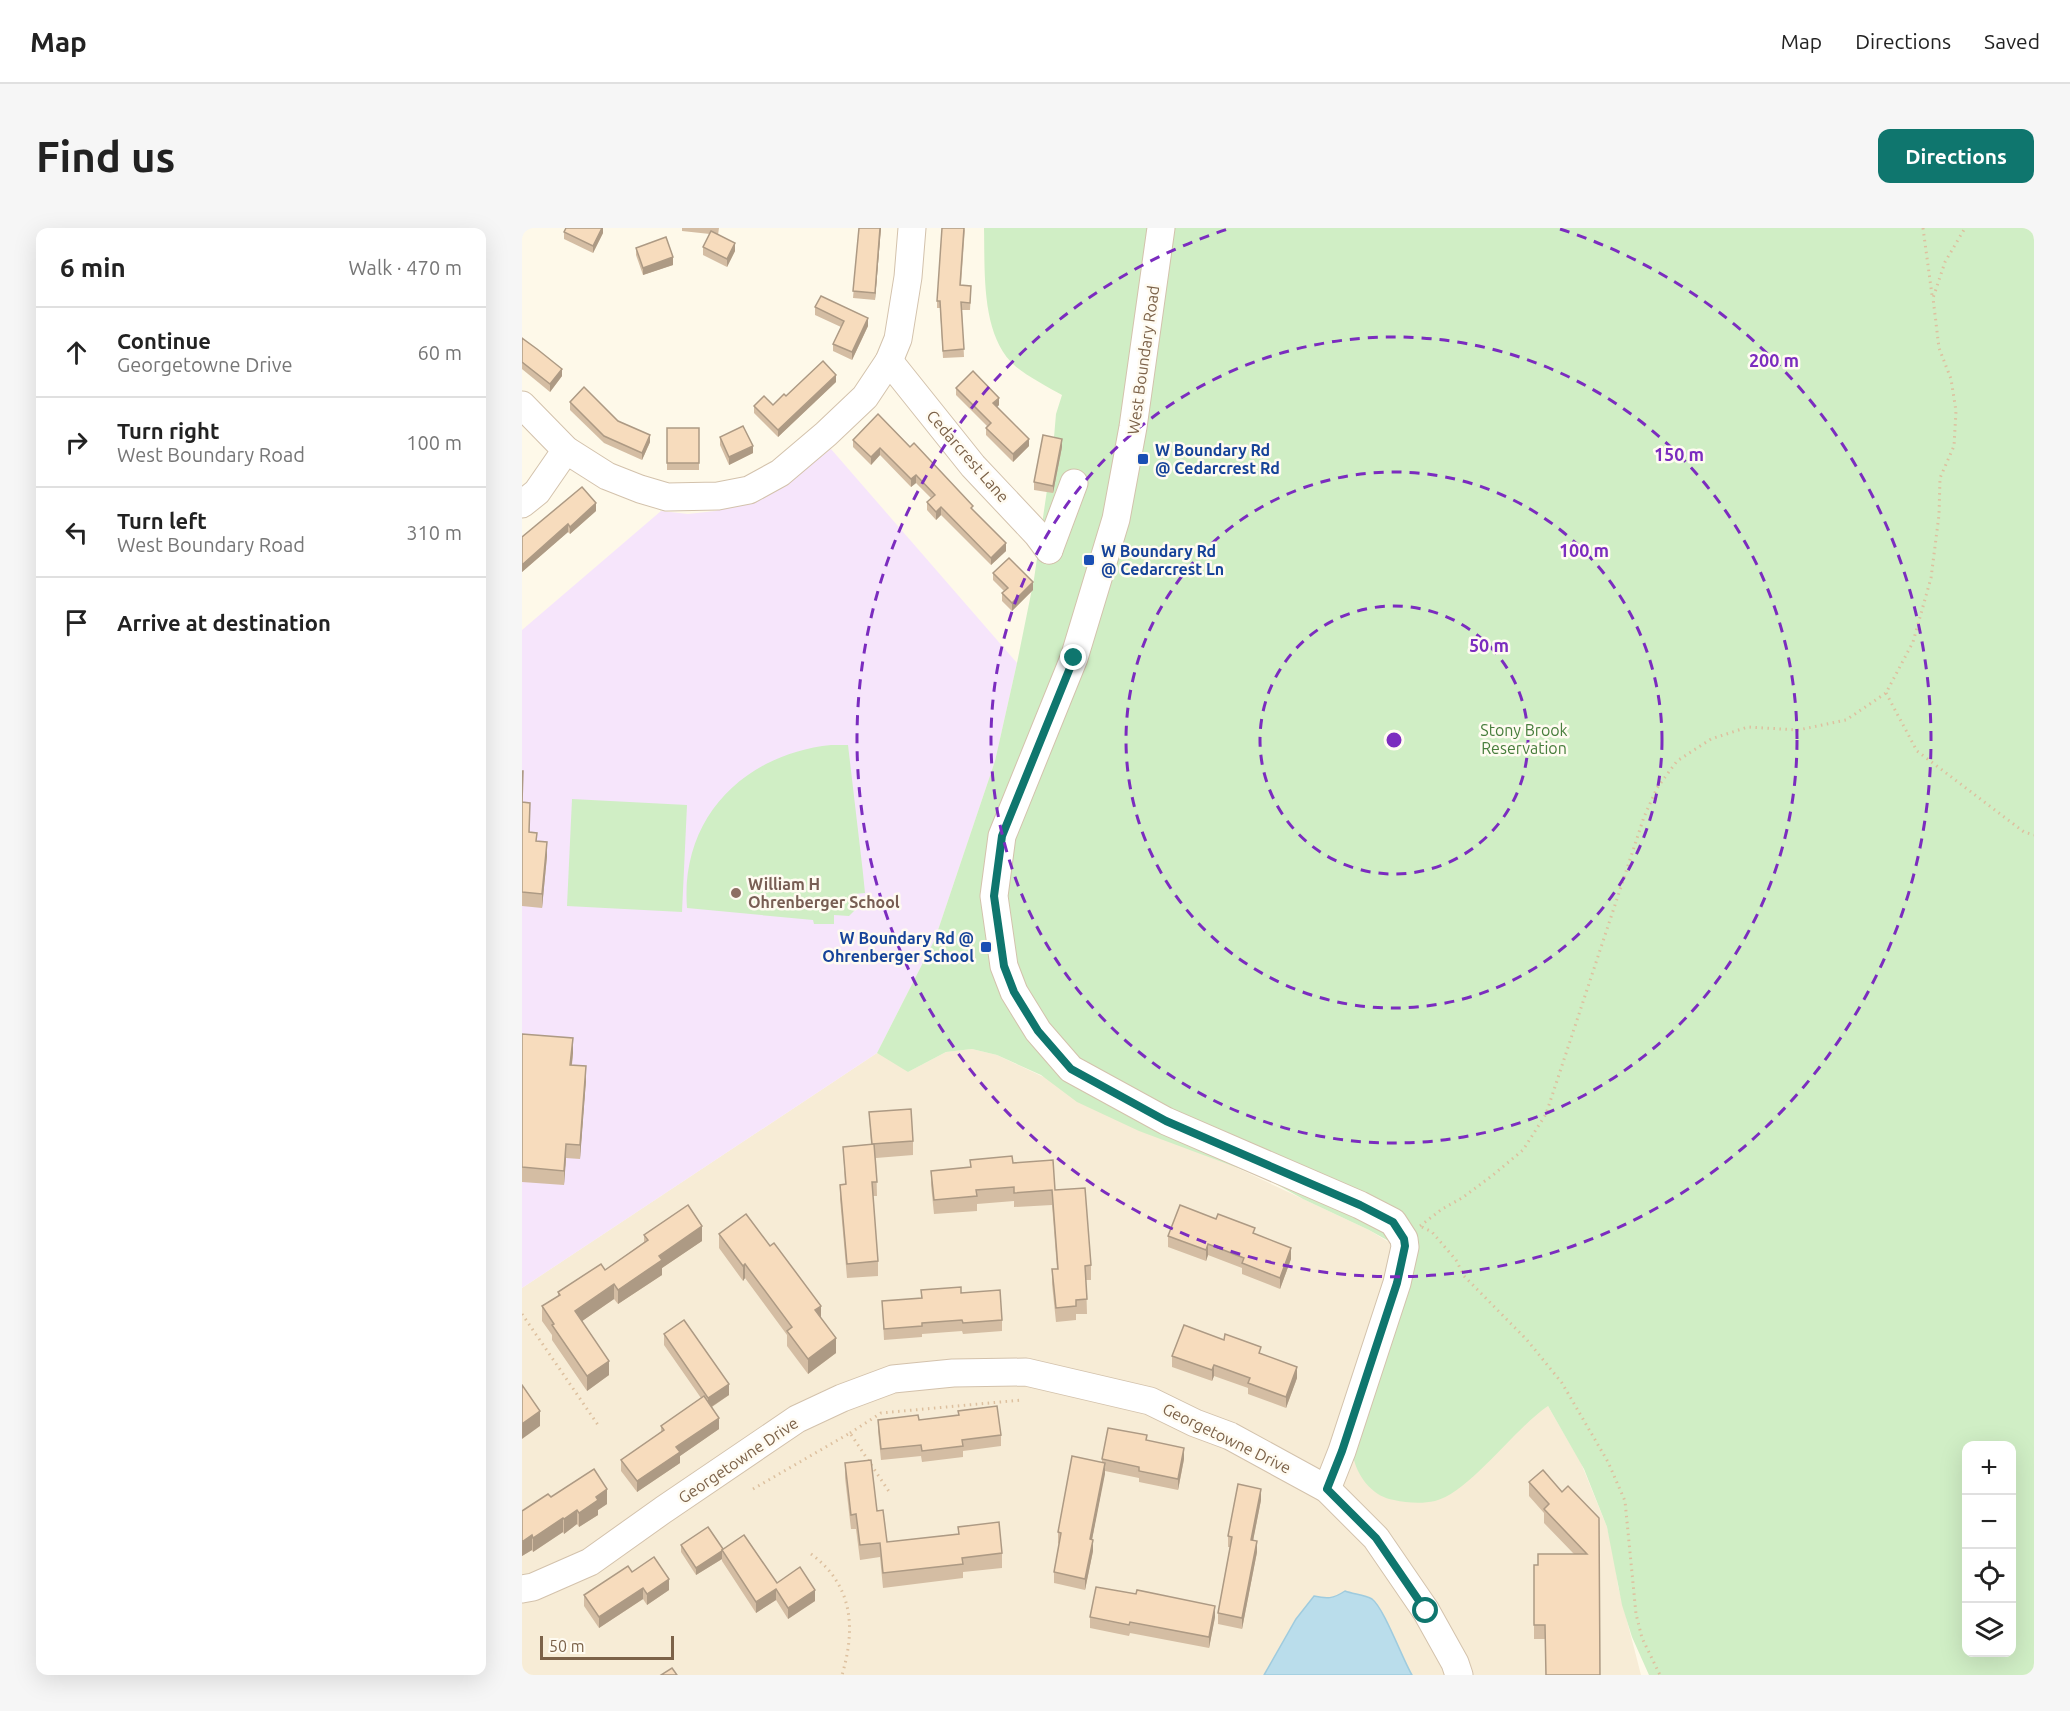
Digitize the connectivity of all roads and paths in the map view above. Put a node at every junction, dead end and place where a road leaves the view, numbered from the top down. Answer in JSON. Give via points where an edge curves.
{"nodes":[{"id":1,"x":912,"y":228,"type":"edge"},
{"id":2,"x":1161,"y":228,"type":"edge"},
{"id":3,"x":1923,"y":228,"type":"edge"},
{"id":4,"x":1965,"y":228,"type":"edge"},
{"id":5,"x":1932,"y":298,"type":"junction"},
{"id":6,"x":889,"y":361,"type":"junction"},
{"id":7,"x":522,"y":405,"type":"edge"},
{"id":8,"x":566,"y":450,"type":"junction"},
{"id":9,"x":1074,"y":483,"type":"dead end"},
{"id":10,"x":522,"y":504,"type":"edge"},
{"id":11,"x":1886,"y":693,"type":"junction"},
{"id":12,"x":2034,"y":835,"type":"edge"},
{"id":13,"x":1412,"y":1232,"type":"junction"},
{"id":14,"x":522,"y":1314,"type":"edge"},
{"id":15,"x":1022,"y":1400,"type":"dead end"},
{"id":16,"x":597,"y":1425,"type":"dead end"},
{"id":17,"x":850,"y":1433,"type":"junction"},
{"id":18,"x":753,"y":1489,"type":"dead end"},
{"id":19,"x":1327,"y":1489,"type":"junction"},
{"id":20,"x":890,"y":1493,"type":"dead end"},
{"id":21,"x":811,"y":1554,"type":"dead end"},
{"id":22,"x":522,"y":1588,"type":"edge"},
{"id":23,"x":842,"y":1675,"type":"edge"},
{"id":24,"x":1460,"y":1675,"type":"edge"},
{"id":25,"x":1660,"y":1675,"type":"edge"}],
"edges":[{"from":1,"to":6,"type":"street","via":[[898,339]]},
{"from":2,"to":13,"type":"street","name":"West Boundary Road","via":[[1116,519],[1074,658],[1002,836],[994,896],[1004,966],[1014,992],[1038,1031],[1071,1069],[1166,1121],[1360,1205]]},
{"from":3,"to":5,"type":"path"},
{"from":4,"to":5,"type":"path","via":[[1945,262]]},
{"from":5,"to":11,"type":"path","via":[[1939,348],[1951,379],[1956,411],[1954,446],[1940,478],[1931,578],[1913,642]]},
{"from":6,"to":8,"type":"street","via":[[865,397],[826,434],[780,473],[749,490],[718,496],[667,497],[607,476]]},
{"from":6,"to":9,"type":"street","name":"Cedarcrest Lane","via":[[973,466],[1049,550]]},
{"from":7,"to":8,"type":"street"},
{"from":8,"to":10,"type":"street","via":[[537,492]]},
{"from":11,"to":12,"type":"path","via":[[1917,751]]},
{"from":11,"to":13,"type":"path","via":[[1846,720],[1798,730],[1748,727],[1712,739],[1677,760],[1657,788],[1644,817],[1546,1114],[1523,1150]]},
{"from":13,"to":19,"type":"street"},
{"from":13,"to":25,"type":"path","via":[[1432,1232],[1464,1276],[1527,1340],[1562,1383],[1608,1462],[1625,1501],[1636,1614],[1642,1638]]},
{"from":14,"to":16,"type":"path"},
{"from":15,"to":17,"type":"path","via":[[881,1413]]},
{"from":17,"to":18,"type":"path"},
{"from":17,"to":20,"type":"path"},
{"from":19,"to":22,"type":"street","name":"Georgetowne Drive","via":[[1230,1436],[1150,1401],[1026,1372],[893,1379],[797,1419],[590,1562]]},
{"from":19,"to":24,"type":"street","name":"Georgetowne Drive","via":[[1376,1538],[1426,1611]]},
{"from":21,"to":23,"type":"path","via":[[841,1587],[850,1617],[849,1651]]}]}
